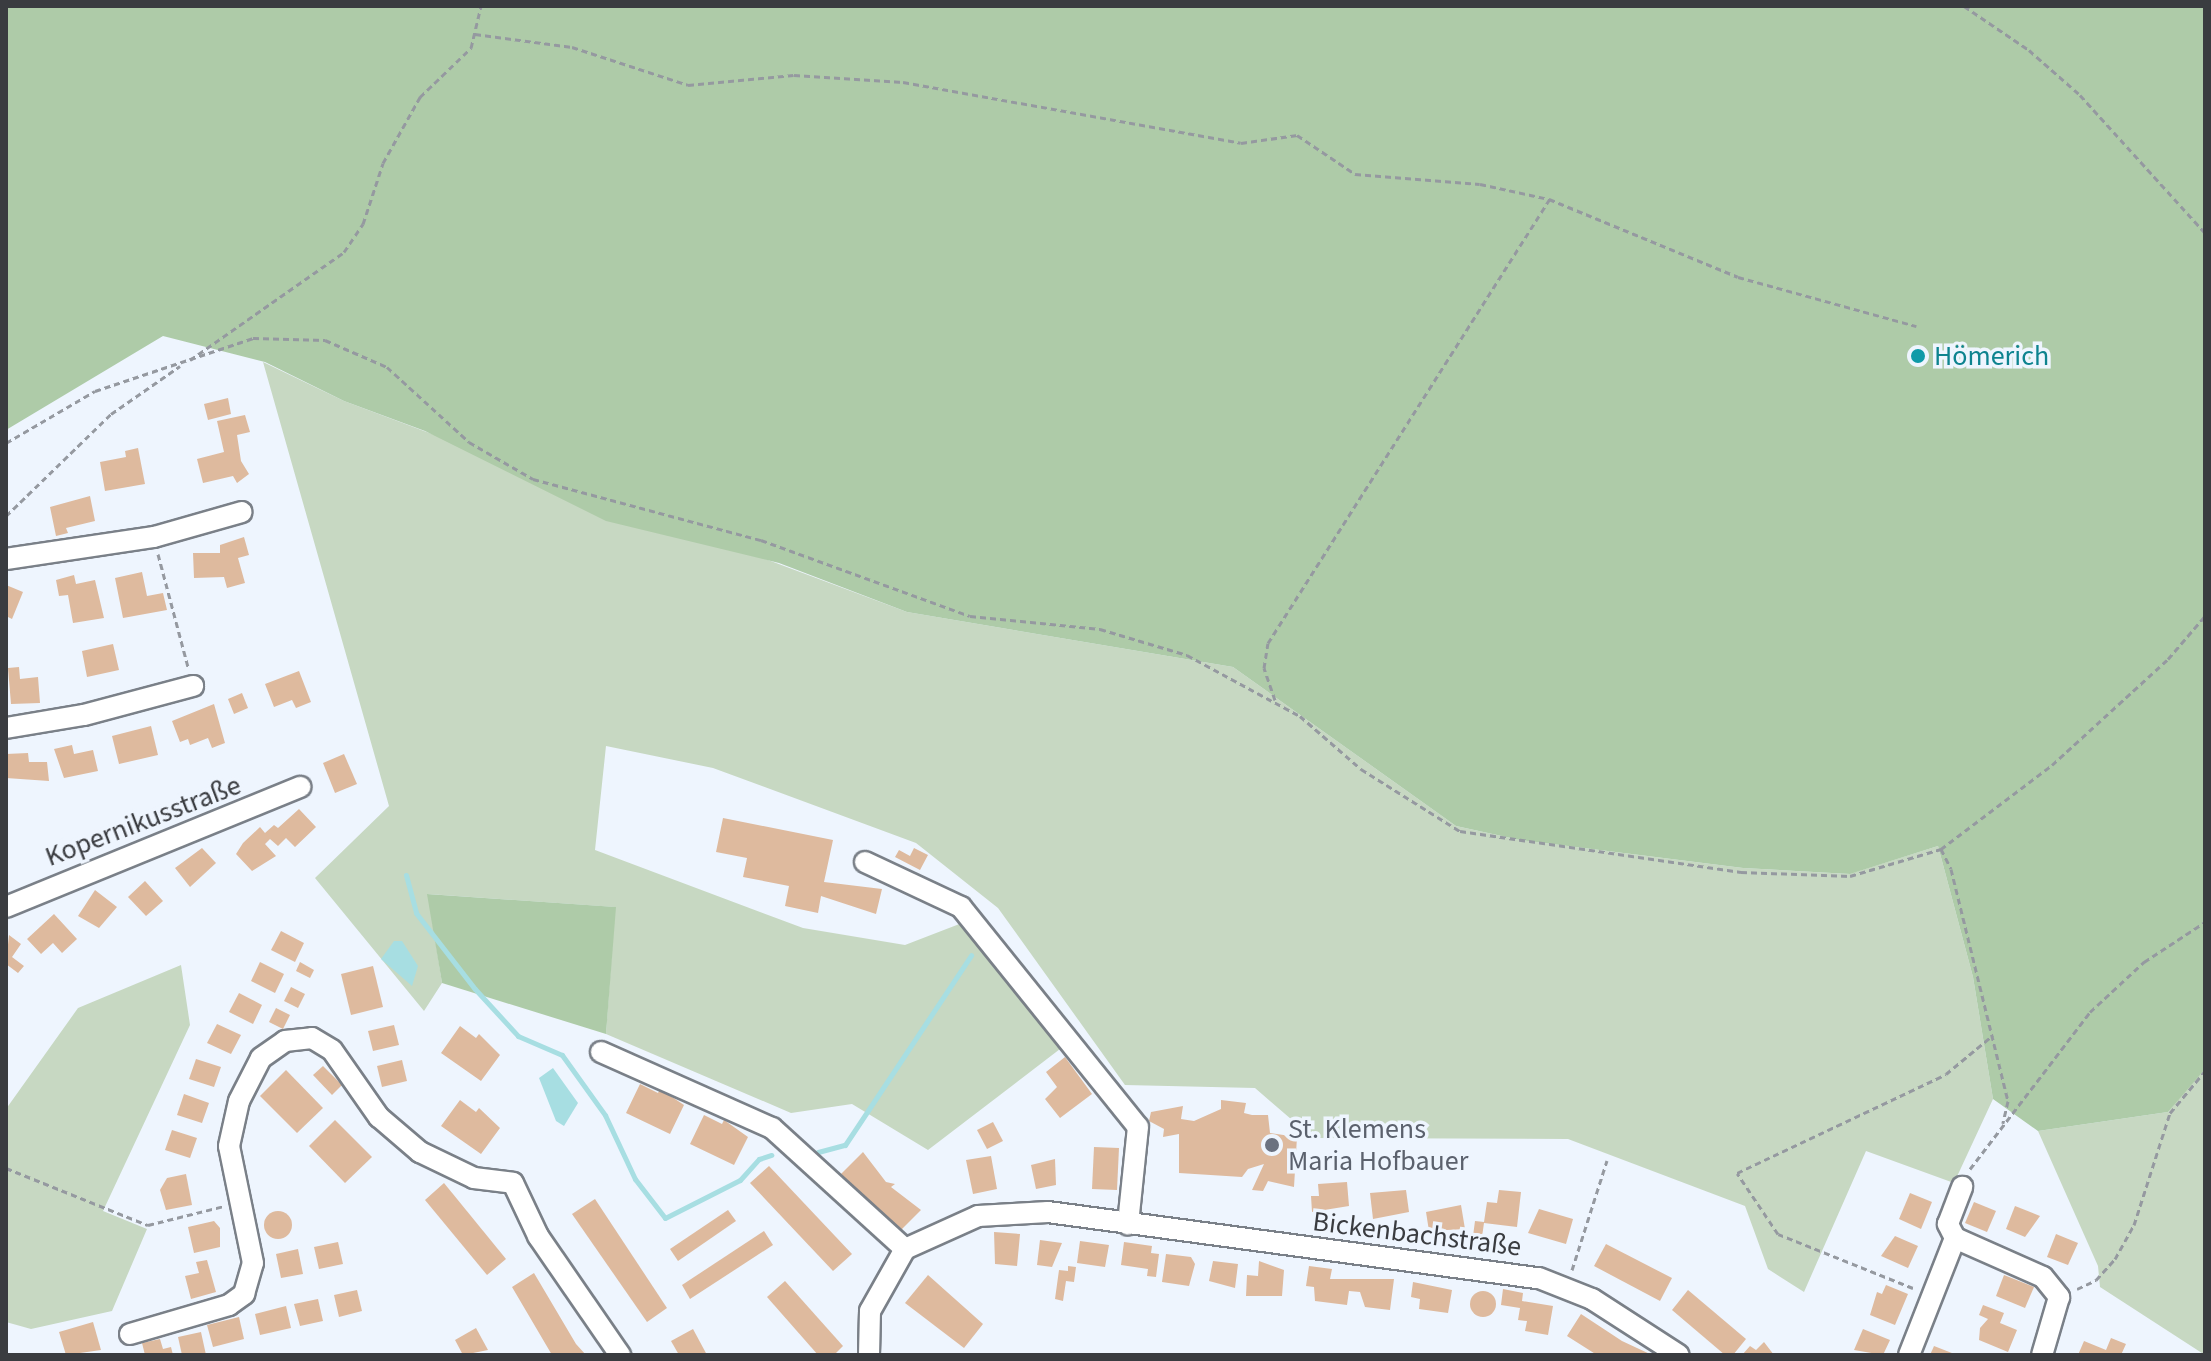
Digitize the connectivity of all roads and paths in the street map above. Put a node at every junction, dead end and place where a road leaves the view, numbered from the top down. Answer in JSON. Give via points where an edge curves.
{"nodes":[{"id":1,"x":481,"y":6,"type":"edge"},
{"id":2,"x":1964,"y":6,"type":"edge"},
{"id":3,"x":475,"y":34,"type":"junction"},
{"id":4,"x":1549,"y":199,"type":"junction"},
{"id":5,"x":2205,"y":233,"type":"edge"},
{"id":6,"x":1916,"y":326,"type":"dead end"},
{"id":7,"x":182,"y":365,"type":"junction"},
{"id":8,"x":6,"y":443,"type":"edge"},
{"id":9,"x":242,"y":512,"type":"dead end"},
{"id":10,"x":6,"y":516,"type":"edge"},
{"id":11,"x":154,"y":537,"type":"junction"},
{"id":12,"x":6,"y":559,"type":"edge"},
{"id":13,"x":2205,"y":616,"type":"edge"},
{"id":14,"x":193,"y":686,"type":"joint"},
{"id":15,"x":1275,"y":700,"type":"junction"},
{"id":16,"x":6,"y":728,"type":"edge"},
{"id":17,"x":300,"y":787,"type":"dead end"},
{"id":18,"x":1941,"y":849,"type":"junction"},
{"id":19,"x":865,"y":862,"type":"dead end"},
{"id":20,"x":8,"y":903,"type":"edge"},
{"id":21,"x":2205,"y":922,"type":"edge"},
{"id":22,"x":1993,"y":1035,"type":"junction"},
{"id":23,"x":601,"y":1052,"type":"dead end"},
{"id":24,"x":2205,"y":1071,"type":"edge"},
{"id":25,"x":2002,"y":1127,"type":"junction"},
{"id":26,"x":1607,"y":1160,"type":"dead end"},
{"id":27,"x":6,"y":1168,"type":"edge"},
{"id":28,"x":1962,"y":1187,"type":"joint"},
{"id":29,"x":221,"y":1207,"type":"dead end"},
{"id":30,"x":1128,"y":1224,"type":"junction"},
{"id":31,"x":1955,"y":1238,"type":"junction"},
{"id":32,"x":905,"y":1249,"type":"junction"},
{"id":33,"x":1566,"y":1289,"type":"junction"},
{"id":34,"x":1932,"y":1296,"type":"junction"},
{"id":35,"x":2059,"y":1297,"type":"junction"},
{"id":36,"x":130,"y":1334,"type":"dead end"},
{"id":37,"x":620,"y":1355,"type":"edge"},
{"id":38,"x":869,"y":1355,"type":"edge"},
{"id":39,"x":1679,"y":1355,"type":"edge"},
{"id":40,"x":1909,"y":1355,"type":"edge"},
{"id":41,"x":2042,"y":1355,"type":"edge"}],
"edges":[{"from":1,"to":3,"type":"path"},
{"from":2,"to":5,"type":"path","via":[[2029,50],[2080,95]]},
{"from":3,"to":4,"type":"path","via":[[572,47],[688,85],[794,75],[903,82],[1241,143],[1297,135],[1355,174],[1480,184]]},
{"from":3,"to":7,"type":"path","via":[[471,48],[420,97],[383,163],[363,224],[344,252]]},
{"from":4,"to":6,"type":"path","via":[[1738,277]]},
{"from":4,"to":15,"type":"path","via":[[1268,643],[1264,668]]},
{"from":7,"to":8,"type":"path","via":[[95,391]]},
{"from":7,"to":10,"type":"path","via":[[111,414]]},
{"from":7,"to":15,"type":"path","via":[[253,338],[325,340],[387,367],[469,442],[533,479],[761,540],[970,616],[1100,629],[1129,637],[1187,655]]},
{"from":9,"to":11,"type":"street"},
{"from":11,"to":12,"type":"street"},
{"from":11,"to":14,"type":"path"},
{"from":13,"to":18,"type":"path","via":[[2168,659],[2052,765]]},
{"from":14,"to":16,"type":"street","via":[[84,715]]},
{"from":15,"to":18,"type":"path","via":[[1361,769],[1460,831],[1665,865],[1803,875],[1850,876]]},
{"from":17,"to":20,"type":"street","name":"Kopernikusstraße","via":[[258,808]]},
{"from":18,"to":22,"type":"path","via":[[1951,869]]},
{"from":19,"to":30,"type":"street","via":[[961,907],[1138,1127]]},
{"from":21,"to":25,"type":"path","via":[[2144,962],[2090,1012]]},
{"from":22,"to":25,"type":"path","via":[[2008,1101]]},
{"from":22,"to":34,"type":"path","via":[[1946,1074],[1737,1173],[1778,1234]]},
{"from":23,"to":32,"type":"street","via":[[772,1128]]},
{"from":24,"to":35,"type":"path","via":[[2170,1113],[2134,1225],[2115,1259],[2096,1280]]},
{"from":25,"to":28,"type":"path"},
{"from":26,"to":33,"type":"path"},
{"from":27,"to":29,"type":"path","via":[[148,1225]]},
{"from":28,"to":31,"type":"street","via":[[1948,1224]]},
{"from":30,"to":32,"type":"street","name":"Bickenbachstraße","via":[[1048,1212],[978,1216]]},
{"from":30,"to":33,"type":"street","name":"Bickenbachstraße","via":[[1539,1278]]},
{"from":31,"to":34,"type":"street"},
{"from":31,"to":35,"type":"street","via":[[2043,1277]]},
{"from":32,"to":38,"type":"street","via":[[870,1311]]},
{"from":33,"to":39,"type":"street","name":"Bickenbachstraße","via":[[1592,1299]]},
{"from":34,"to":40,"type":"street"},
{"from":35,"to":41,"type":"street"},
{"from":36,"to":37,"type":"street","via":[[229,1305],[244,1294],[253,1263],[229,1146],[239,1101],[261,1058],[285,1041],[312,1038],[332,1050],[379,1117],[420,1152],[474,1178],[513,1183],[538,1236]]}]}
